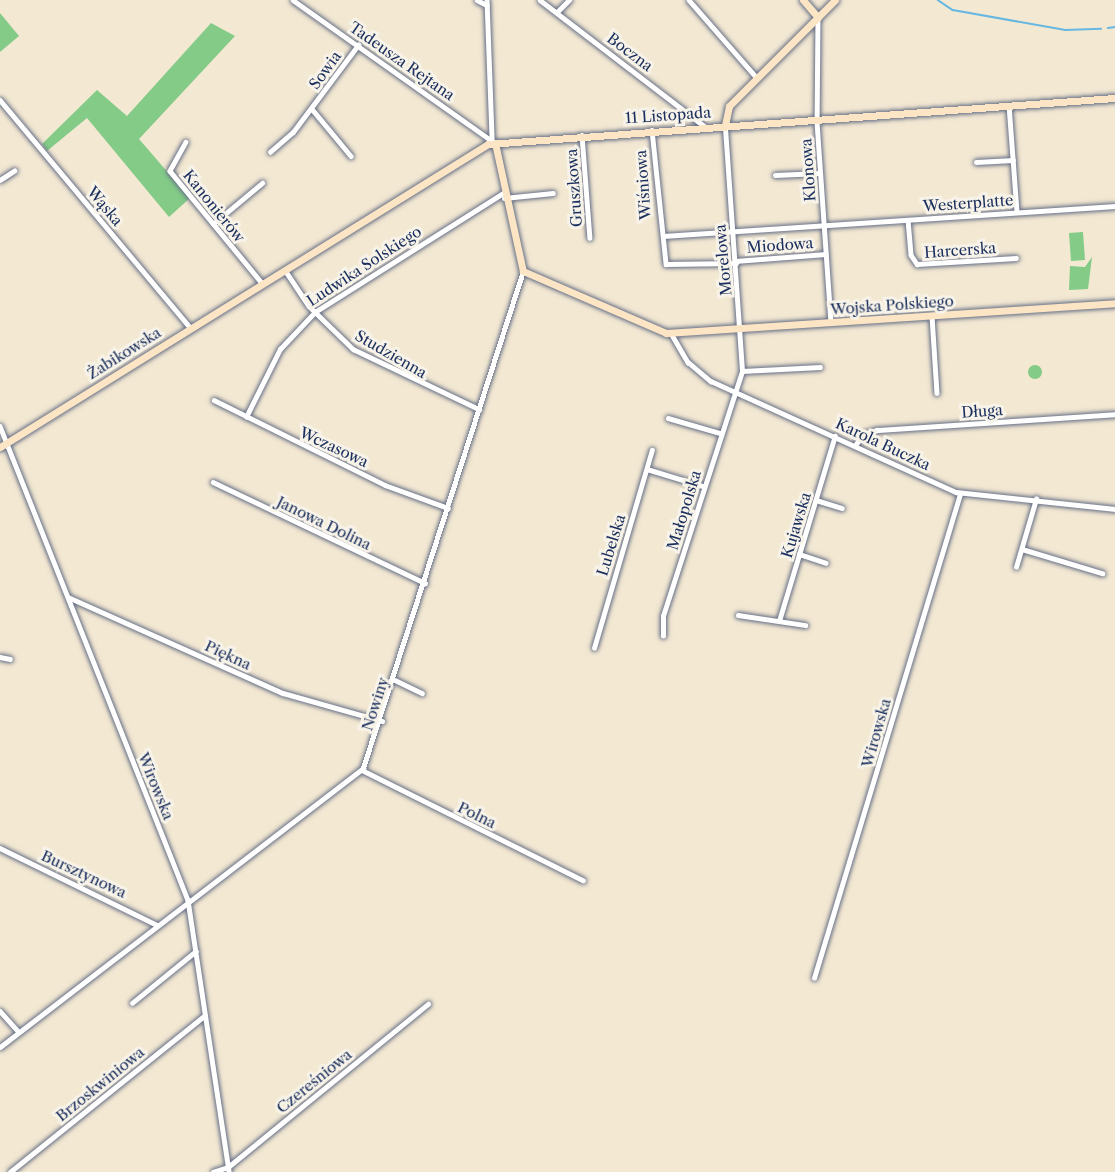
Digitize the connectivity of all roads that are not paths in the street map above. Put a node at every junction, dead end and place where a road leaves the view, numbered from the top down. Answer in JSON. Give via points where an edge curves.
{"nodes":[{"id":1,"x":293,"y":0,"type":"edge"},
{"id":2,"x":477,"y":0,"type":"edge"},
{"id":3,"x":540,"y":0,"type":"edge"},
{"id":4,"x":569,"y":0,"type":"edge"},
{"id":5,"x":803,"y":0,"type":"edge"},
{"id":6,"x":835,"y":0,"type":"edge"},
{"id":7,"x":690,"y":1,"type":"edge"},
{"id":8,"x":487,"y":3,"type":"edge"},
{"id":9,"x":557,"y":12,"type":"junction"},
{"id":10,"x":818,"y":17,"type":"junction"},
{"id":11,"x":358,"y":45,"type":"junction"},
{"id":12,"x":757,"y":78,"type":"junction"},
{"id":13,"x":1115,"y":98,"type":"edge"},
{"id":14,"x":0,"y":100,"type":"edge"},
{"id":15,"x":1009,"y":105,"type":"junction"},
{"id":16,"x":312,"y":109,"type":"junction"},
{"id":17,"x":818,"y":118,"type":"junction"},
{"id":18,"x":725,"y":125,"type":"junction"},
{"id":19,"x":704,"y":126,"type":"junction"},
{"id":20,"x":652,"y":130,"type":"junction"},
{"id":21,"x":582,"y":135,"type":"junction"},
{"id":22,"x":493,"y":141,"type":"junction"},
{"id":23,"x":186,"y":142,"type":"dead end"},
{"id":24,"x":270,"y":152,"type":"dead end"},
{"id":25,"x":351,"y":156,"type":"dead end"},
{"id":26,"x":1013,"y":160,"type":"junction"},
{"id":27,"x":976,"y":162,"type":"dead end"},
{"id":28,"x":14,"y":171,"type":"dead end"},
{"id":29,"x":820,"y":173,"type":"junction"},
{"id":30,"x":775,"y":176,"type":"dead end"},
{"id":31,"x":0,"y":180,"type":"edge"},
{"id":32,"x":262,"y":183,"type":"dead end"},
{"id":33,"x":553,"y":193,"type":"dead end"},
{"id":34,"x":504,"y":195,"type":"junction"},
{"id":35,"x":1115,"y":206,"type":"edge"},
{"id":36,"x":1017,"y":212,"type":"junction"},
{"id":37,"x":908,"y":220,"type":"junction"},
{"id":38,"x":213,"y":224,"type":"junction"},
{"id":39,"x":824,"y":225,"type":"junction"},
{"id":40,"x":733,"y":231,"type":"junction"},
{"id":41,"x":663,"y":236,"type":"junction"},
{"id":42,"x":590,"y":238,"type":"dead end"},
{"id":43,"x":826,"y":254,"type":"junction"},
{"id":44,"x":1016,"y":258,"type":"dead end"},
{"id":45,"x":735,"y":262,"type":"junction"},
{"id":46,"x":285,"y":270,"type":"junction"},
{"id":47,"x":523,"y":271,"type":"junction"},
{"id":48,"x":262,"y":283,"type":"junction"},
{"id":49,"x":1115,"y":303,"type":"edge"},
{"id":50,"x":315,"y":312,"type":"junction"},
{"id":51,"x":932,"y":316,"type":"junction"},
{"id":52,"x":831,"y":322,"type":"junction"},
{"id":53,"x":190,"y":327,"type":"junction"},
{"id":54,"x":740,"y":328,"type":"junction"},
{"id":55,"x":672,"y":336,"type":"junction"},
{"id":56,"x":820,"y":367,"type":"dead end"},
{"id":57,"x":742,"y":371,"type":"junction"},
{"id":58,"x":733,"y":393,"type":"junction"},
{"id":59,"x":937,"y":393,"type":"dead end"},
{"id":60,"x":214,"y":400,"type":"dead end"},
{"id":61,"x":479,"y":409,"type":"junction"},
{"id":62,"x":1115,"y":414,"type":"edge"},
{"id":63,"x":246,"y":417,"type":"junction"},
{"id":64,"x":668,"y":418,"type":"dead end"},
{"id":65,"x":0,"y":426,"type":"edge"},
{"id":66,"x":720,"y":433,"type":"junction"},
{"id":67,"x":835,"y":436,"type":"junction"},
{"id":68,"x":856,"y":444,"type":"junction"},
{"id":69,"x":3,"y":445,"type":"edge"},
{"id":70,"x":652,"y":450,"type":"dead end"},
{"id":71,"x":646,"y":469,"type":"junction"},
{"id":72,"x":213,"y":482,"type":"dead end"},
{"id":73,"x":703,"y":486,"type":"junction"},
{"id":74,"x":960,"y":494,"type":"junction"},
{"id":75,"x":1036,"y":499,"type":"junction"},
{"id":76,"x":816,"y":500,"type":"junction"},
{"id":77,"x":448,"y":508,"type":"junction"},
{"id":78,"x":842,"y":508,"type":"dead end"},
{"id":79,"x":1115,"y":509,"type":"edge"},
{"id":80,"x":1022,"y":549,"type":"junction"},
{"id":81,"x":799,"y":554,"type":"junction"},
{"id":82,"x":826,"y":563,"type":"dead end"},
{"id":83,"x":1016,"y":567,"type":"dead end"},
{"id":84,"x":1102,"y":573,"type":"dead end"},
{"id":85,"x":425,"y":583,"type":"junction"},
{"id":86,"x":68,"y":597,"type":"junction"},
{"id":87,"x":738,"y":615,"type":"dead end"},
{"id":88,"x":779,"y":621,"type":"junction"},
{"id":89,"x":805,"y":626,"type":"dead end"},
{"id":90,"x":663,"y":636,"type":"dead end"},
{"id":91,"x":594,"y":648,"type":"dead end"},
{"id":92,"x":0,"y":657,"type":"edge"},
{"id":93,"x":10,"y":659,"type":"dead end"},
{"id":94,"x":395,"y":680,"type":"junction"},
{"id":95,"x":422,"y":693,"type":"dead end"},
{"id":96,"x":382,"y":721,"type":"junction"},
{"id":97,"x":362,"y":770,"type":"junction"},
{"id":98,"x":0,"y":848,"type":"edge"},
{"id":99,"x":581,"y":877,"type":"dead end"},
{"id":100,"x":188,"y":900,"type":"junction"},
{"id":101,"x":157,"y":925,"type":"junction"},
{"id":102,"x":195,"y":951,"type":"junction"},
{"id":103,"x":814,"y":978,"type":"dead end"},
{"id":104,"x":132,"y":1003,"type":"dead end"},
{"id":105,"x":428,"y":1004,"type":"dead end"},
{"id":106,"x":0,"y":1011,"type":"edge"},
{"id":107,"x":205,"y":1015,"type":"junction"},
{"id":108,"x":19,"y":1032,"type":"junction"},
{"id":109,"x":0,"y":1047,"type":"edge"},
{"id":110,"x":229,"y":1169,"type":"edge"},
{"id":111,"x":10,"y":1172,"type":"edge"},
{"id":112,"x":213,"y":1172,"type":"edge"}],
"edges":[{"from":1,"to":11,"type":"street","name":"Tadeusza Rejtana"},
{"from":2,"to":8,"type":"street"},
{"from":3,"to":9,"type":"street","name":"Boczna"},
{"from":4,"to":9,"type":"street"},
{"from":5,"to":10,"type":"street"},
{"from":6,"to":10,"type":"street"},
{"from":7,"to":12,"type":"street"},
{"from":8,"to":22,"type":"street"},
{"from":9,"to":19,"type":"street","name":"Boczna"},
{"from":10,"to":12,"type":"street"},
{"from":10,"to":17,"type":"street","name":"Klonowa"},
{"from":11,"to":16,"type":"street","name":"Sowia"},
{"from":11,"to":22,"type":"street","name":"Tadeusza Rejtana"},
{"from":12,"to":18,"type":"street","via":[[728,108]]},
{"from":13,"to":15,"type":"street","name":"11 Listopada"},
{"from":14,"to":53,"type":"street","name":"Wąska"},
{"from":15,"to":17,"type":"street","name":"11 Listopada"},
{"from":15,"to":26,"type":"street"},
{"from":16,"to":24,"type":"street","name":"Sowia"},
{"from":16,"to":25,"type":"street","name":"Sowia"},
{"from":17,"to":18,"type":"street","name":"11 Listopada"},
{"from":17,"to":29,"type":"street","name":"Klonowa"},
{"from":18,"to":19,"type":"street","name":"11 Listopada"},
{"from":18,"to":40,"type":"street","name":"Morelowa"},
{"from":19,"to":20,"type":"street","name":"11 Listopada"},
{"from":20,"to":21,"type":"street","name":"11 Listopada"},
{"from":20,"to":41,"type":"street","name":"Wiśniowa"},
{"from":21,"to":22,"type":"street","name":"11 Listopada"},
{"from":21,"to":42,"type":"street","name":"Gruszkowa"},
{"from":22,"to":34,"type":"street"},
{"from":22,"to":46,"type":"street","name":"11 Listopada"},
{"from":23,"to":38,"type":"street","name":"Kanonierów","via":[[169,168]]},
{"from":26,"to":27,"type":"street"},
{"from":26,"to":36,"type":"street"},
{"from":28,"to":31,"type":"street"},
{"from":29,"to":30,"type":"street"},
{"from":29,"to":39,"type":"street","name":"Klonowa"},
{"from":32,"to":38,"type":"street"},
{"from":33,"to":34,"type":"street"},
{"from":34,"to":47,"type":"street"},
{"from":34,"to":50,"type":"street","name":"Ludwika Solskiego"},
{"from":35,"to":36,"type":"street","name":"Westerplatte"},
{"from":36,"to":37,"type":"street","name":"Westerplatte"},
{"from":37,"to":39,"type":"street","name":"Westerplatte"},
{"from":37,"to":44,"type":"street","name":"Harcerska","via":[[910,255],[917,264]]},
{"from":38,"to":48,"type":"street","name":"Kanonierów"},
{"from":39,"to":40,"type":"street","name":"Miodowa"},
{"from":39,"to":43,"type":"street","name":"Klonowa"},
{"from":40,"to":41,"type":"street","name":"Miodowa"},
{"from":40,"to":45,"type":"street","name":"Morelowa"},
{"from":41,"to":45,"type":"street","via":[[669,267]]},
{"from":43,"to":45,"type":"street","name":"Miodowa"},
{"from":43,"to":52,"type":"street","name":"Klonowa"},
{"from":45,"to":54,"type":"street","name":"Morelowa"},
{"from":46,"to":48,"type":"street","name":"11 Listopada"},
{"from":46,"to":50,"type":"street","name":"Studzienna"},
{"from":47,"to":55,"type":"street"},
{"from":47,"to":61,"type":"street","name":"Nowiny"},
{"from":48,"to":53,"type":"street","name":"Żabikowska"},
{"from":49,"to":51,"type":"street","name":"Wojska Polskiego"},
{"from":50,"to":61,"type":"street","name":"Studzienna","via":[[367,357]]},
{"from":50,"to":63,"type":"street","name":"Ludwika Solskiego","via":[[278,353]]},
{"from":51,"to":52,"type":"street","name":"Wojska Polskiego"},
{"from":51,"to":59,"type":"street"},
{"from":52,"to":54,"type":"street","name":"Wojska Polskiego"},
{"from":53,"to":69,"type":"street","name":"Żabikowska"},
{"from":54,"to":55,"type":"street","name":"Wojska Polskiego"},
{"from":54,"to":57,"type":"street","name":"Morelowa"},
{"from":55,"to":58,"type":"street","name":"Karola Buczka","via":[[695,370]]},
{"from":56,"to":57,"type":"street"},
{"from":57,"to":58,"type":"street","name":"Morelowa"},
{"from":58,"to":66,"type":"street","name":"Małopolska"},
{"from":58,"to":67,"type":"street","name":"Karola Buczka"},
{"from":60,"to":63,"type":"street","name":"Wczasowa"},
{"from":61,"to":77,"type":"street","name":"Nowiny"},
{"from":62,"to":68,"type":"street","name":"Długa","via":[[877,430]]},
{"from":63,"to":77,"type":"street","name":"Wczasowa","via":[[385,485]]},
{"from":64,"to":66,"type":"street"},
{"from":65,"to":69,"type":"street","name":"Wirowska"},
{"from":66,"to":73,"type":"street","name":"Małopolska"},
{"from":67,"to":68,"type":"street","name":"Karola Buczka"},
{"from":67,"to":76,"type":"street","name":"Kujawska"},
{"from":68,"to":74,"type":"street","name":"Karola Buczka"},
{"from":69,"to":86,"type":"street","name":"Wirowska"},
{"from":70,"to":71,"type":"street","name":"Lubelska"},
{"from":71,"to":73,"type":"street"},
{"from":71,"to":91,"type":"street","name":"Lubelska"},
{"from":72,"to":85,"type":"street","name":"Janowa Dolina"},
{"from":73,"to":90,"type":"street","name":"Małopolska","via":[[663,616]]},
{"from":74,"to":75,"type":"street","name":"Karola Buczka"},
{"from":74,"to":103,"type":"street","name":"Wirowska"},
{"from":75,"to":79,"type":"street","name":"Karola Buczka"},
{"from":75,"to":80,"type":"street"},
{"from":76,"to":78,"type":"street"},
{"from":76,"to":81,"type":"street","name":"Kujawska"},
{"from":77,"to":85,"type":"street","name":"Nowiny"},
{"from":80,"to":83,"type":"street"},
{"from":80,"to":84,"type":"street"},
{"from":81,"to":82,"type":"street"},
{"from":81,"to":88,"type":"street","name":"Kujawska"},
{"from":85,"to":94,"type":"street","name":"Nowiny"},
{"from":86,"to":96,"type":"street","name":"Piękna","via":[[283,693]]},
{"from":86,"to":100,"type":"street","name":"Wirowska"},
{"from":87,"to":88,"type":"street"},
{"from":88,"to":89,"type":"street"},
{"from":92,"to":93,"type":"street"},
{"from":94,"to":95,"type":"street"},
{"from":94,"to":96,"type":"street","name":"Nowiny"},
{"from":96,"to":97,"type":"street","name":"Nowiny"},
{"from":97,"to":99,"type":"street","name":"Polna"},
{"from":97,"to":100,"type":"street"},
{"from":98,"to":101,"type":"street","name":"Bursztynowa"},
{"from":100,"to":101,"type":"street"},
{"from":100,"to":102,"type":"street","name":"Wirowska"},
{"from":101,"to":108,"type":"street"},
{"from":102,"to":104,"type":"street"},
{"from":102,"to":107,"type":"street","name":"Wirowska"},
{"from":105,"to":110,"type":"street","name":"Czereśniowa"},
{"from":106,"to":108,"type":"street"},
{"from":107,"to":110,"type":"street","name":"Wirowska"},
{"from":107,"to":111,"type":"street","name":"Brzoskwiniowa"},
{"from":108,"to":109,"type":"street"},
{"from":110,"to":112,"type":"street","name":"Czereśniowa"}]}
